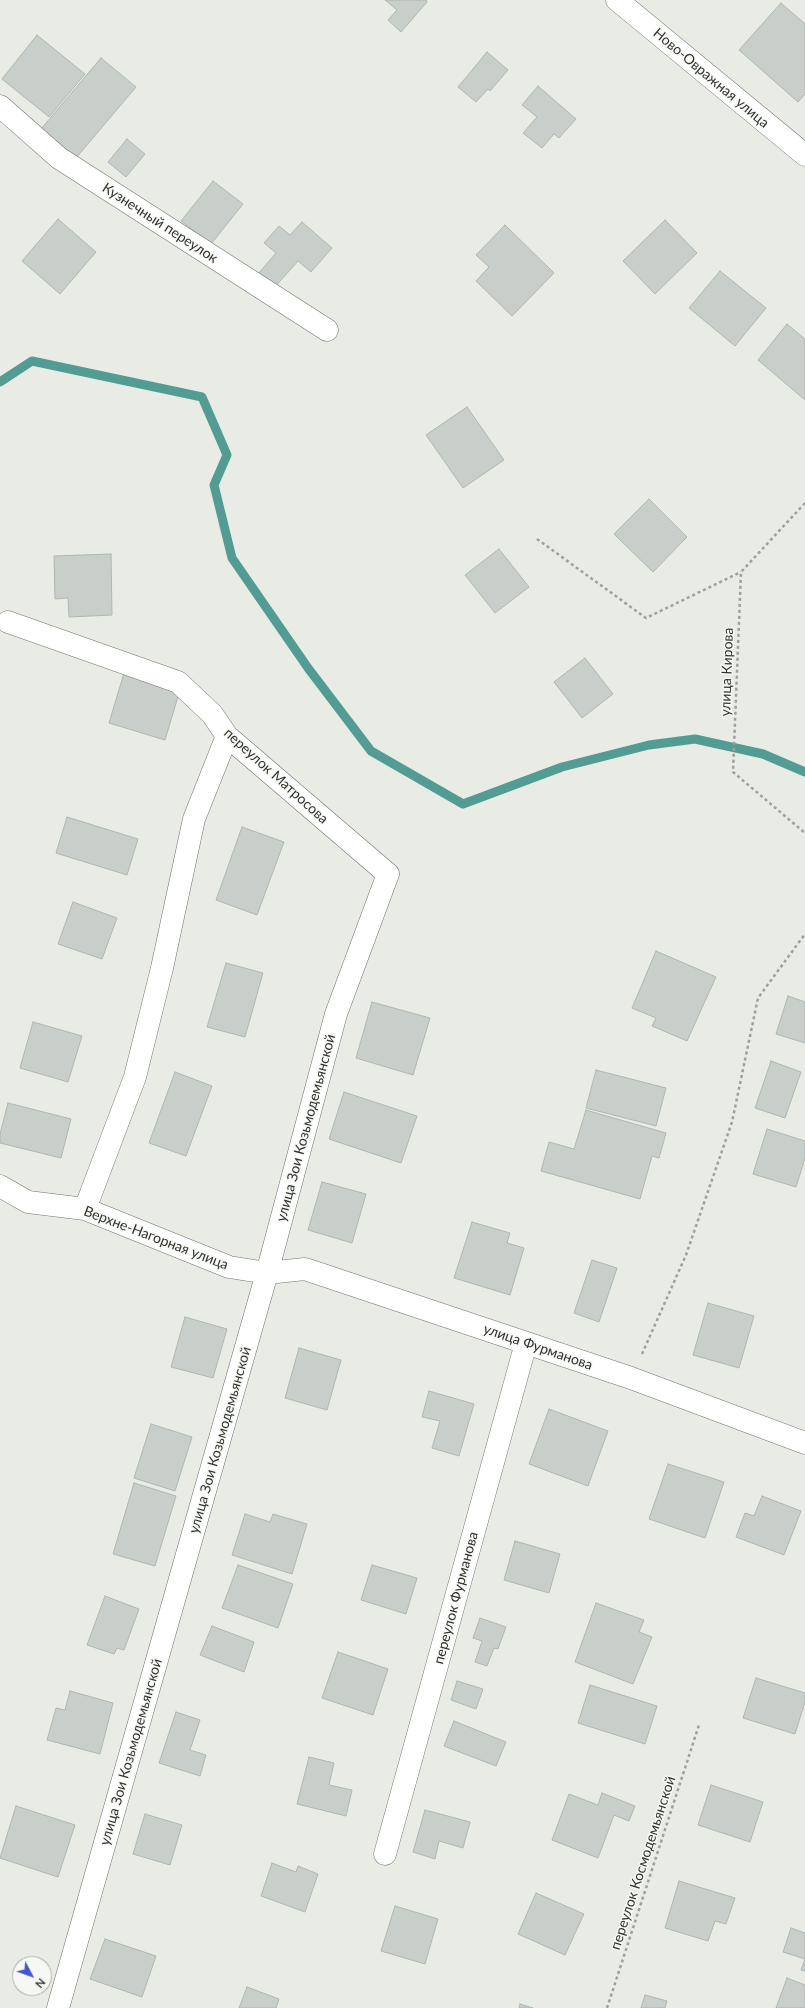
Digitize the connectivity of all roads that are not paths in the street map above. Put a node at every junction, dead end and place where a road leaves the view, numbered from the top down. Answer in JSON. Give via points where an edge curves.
{"nodes":[{"id":1,"x":617,"y":0,"type":"edge"},
{"id":2,"x":0,"y":106,"type":"edge"},
{"id":3,"x":805,"y":156,"type":"edge"},
{"id":4,"x":327,"y":330,"type":"dead end"},
{"id":5,"x":8,"y":622,"type":"dead end"},
{"id":6,"x":227,"y":736,"type":"junction"},
{"id":7,"x":388,"y":874,"type":"joint"},
{"id":8,"x":0,"y":1186,"type":"edge"},
{"id":9,"x":85,"y":1209,"type":"junction"},
{"id":10,"x":268,"y":1272,"type":"junction"},
{"id":11,"x":526,"y":1343,"type":"junction"},
{"id":12,"x":805,"y":1443,"type":"edge"},
{"id":13,"x":385,"y":1854,"type":"dead end"},
{"id":14,"x":64,"y":2006,"type":"edge"}],
"edges":[{"from":1,"to":3,"type":"street","name":"Ново-Овражная улица"},
{"from":2,"to":4,"type":"street","name":"Кузнечный переулок","via":[[59,158]]},
{"from":5,"to":6,"type":"street","name":"переулок Матросова","via":[[178,682],[212,714]]},
{"from":6,"to":7,"type":"street","name":"переулок Матросова"},
{"from":6,"to":9,"type":"street","via":[[194,819],[162,968],[134,1077]]},
{"from":7,"to":10,"type":"street","name":"улица Зои Козьмодемьянской","via":[[336,1014]]},
{"from":8,"to":9,"type":"street","name":"Верхне-Нагорная улица","via":[[28,1202]]},
{"from":9,"to":10,"type":"street","name":"Верхне-Нагорная улица","via":[[229,1267]]},
{"from":10,"to":11,"type":"street","name":"улица Фурманова","via":[[305,1269]]},
{"from":10,"to":14,"type":"street","name":"улица Зои Козьмодемьянской"},
{"from":11,"to":12,"type":"street","name":"улица Фурманова","via":[[631,1378]]},
{"from":11,"to":13,"type":"street","name":"переулок Фурманова"}]}
